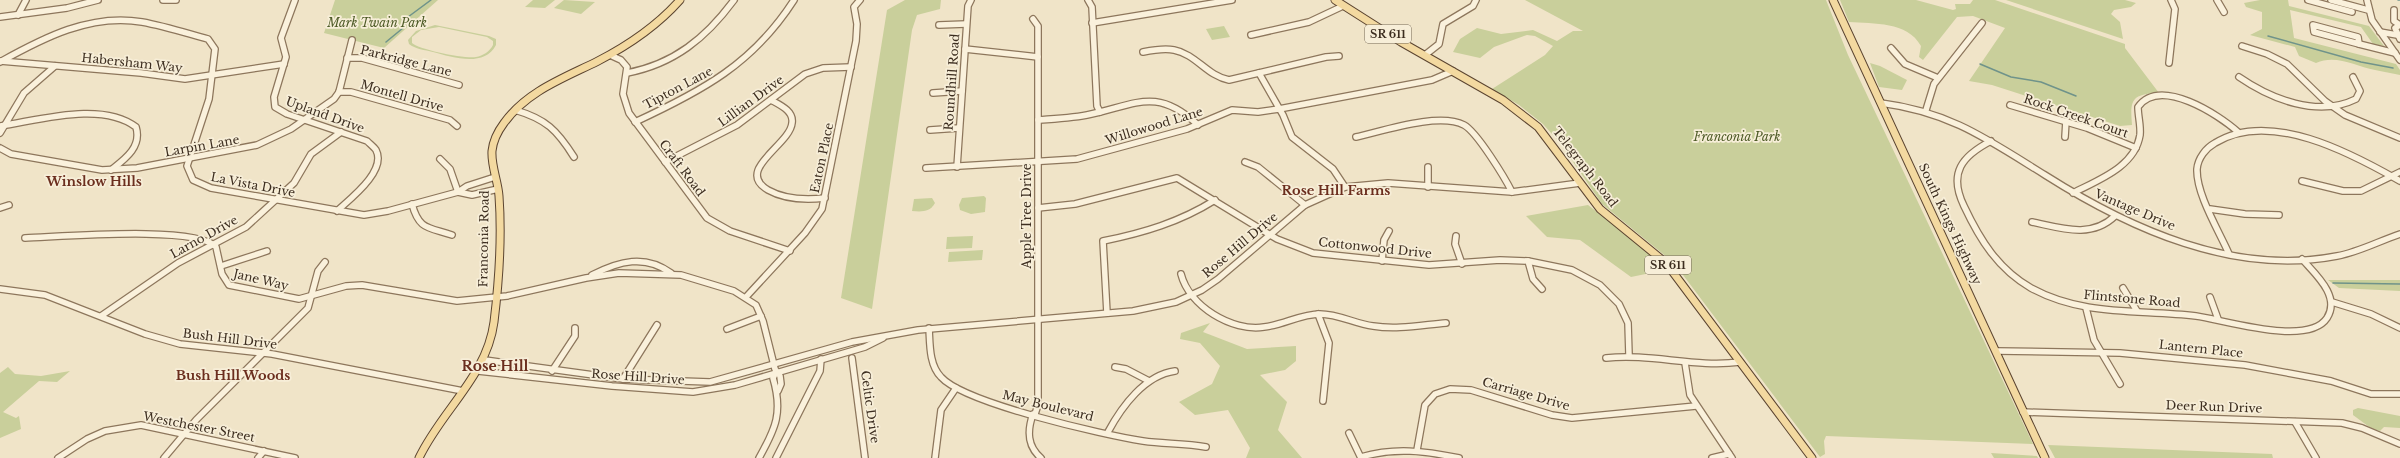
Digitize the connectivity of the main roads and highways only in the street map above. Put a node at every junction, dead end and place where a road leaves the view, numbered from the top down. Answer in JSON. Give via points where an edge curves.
{"nodes":[{"id":1,"x":680,"y":0,"type":"edge"},
{"id":2,"x":1335,"y":0,"type":"edge"},
{"id":3,"x":1833,"y":0,"type":"edge"},
{"id":4,"x":419,"y":458,"type":"edge"},
{"id":5,"x":1812,"y":458,"type":"edge"},
{"id":6,"x":2045,"y":458,"type":"edge"}],
"edges":[{"from":1,"to":4,"type":"main road","name":"Franconia Road","via":[[657,24],[610,55],[545,87],[515,110],[502,126],[494,144],[492,158],[498,189],[496,297],[492,338],[485,360],[433,432]]},
{"from":2,"to":5,"type":"main road","name":"Telegraph Road","number":"SR 611","via":[[1526,116],[1547,136],[1603,212],[1666,263]]},
{"from":3,"to":6,"type":"main road","name":"South Kings Highway"}]}
